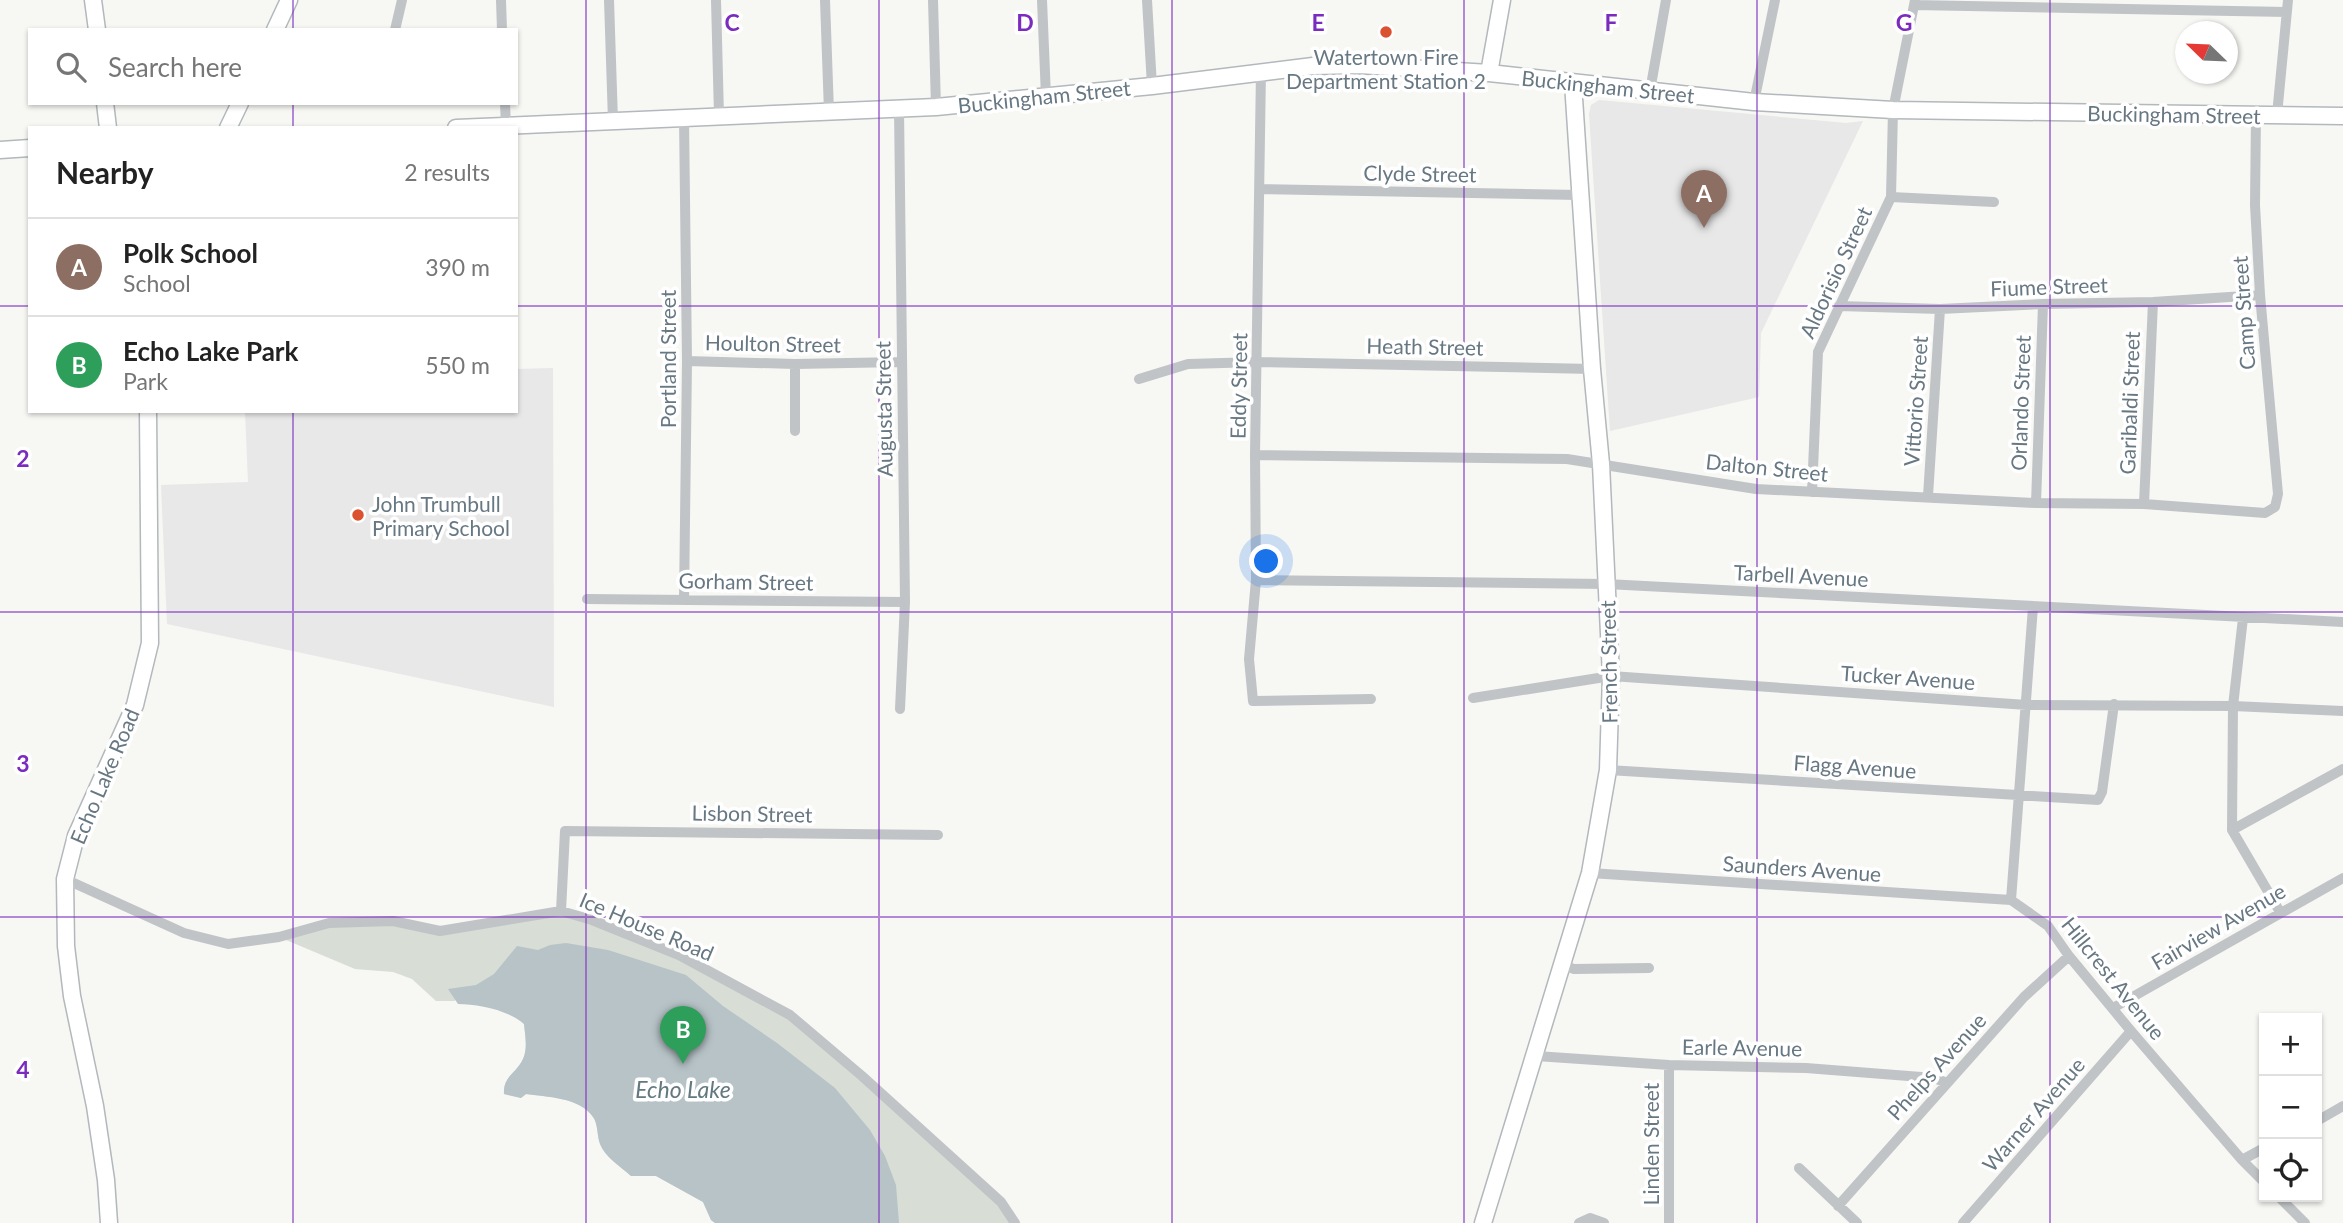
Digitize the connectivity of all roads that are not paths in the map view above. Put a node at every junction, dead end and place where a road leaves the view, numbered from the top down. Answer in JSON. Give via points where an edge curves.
{"nodes":[{"id":1,"x":93,"y":0,"type":"edge"},
{"id":2,"x":289,"y":0,"type":"edge"},
{"id":3,"x":402,"y":0,"type":"edge"},
{"id":4,"x":500,"y":0,"type":"edge"},
{"id":5,"x":609,"y":0,"type":"edge"},
{"id":6,"x":716,"y":0,"type":"edge"},
{"id":7,"x":825,"y":0,"type":"edge"},
{"id":8,"x":933,"y":0,"type":"edge"},
{"id":9,"x":1042,"y":0,"type":"edge"},
{"id":10,"x":1147,"y":0,"type":"edge"},
{"id":11,"x":1502,"y":0,"type":"edge"},
{"id":12,"x":1666,"y":0,"type":"edge"},
{"id":13,"x":1775,"y":0,"type":"edge"},
{"id":14,"x":2288,"y":0,"type":"edge"},
{"id":15,"x":1914,"y":3,"type":"edge"},
{"id":16,"x":2287,"y":12,"type":"junction"},
{"id":17,"x":97,"y":28,"type":"edge"},
{"id":18,"x":276,"y":28,"type":"edge"},
{"id":19,"x":395,"y":28,"type":"edge"},
{"id":20,"x":502,"y":28,"type":"edge"},
{"id":21,"x":1261,"y":71,"type":"junction"},
{"id":22,"x":1489,"y":73,"type":"junction"},
{"id":23,"x":1573,"y":83,"type":"junction"},
{"id":24,"x":1152,"y":86,"type":"junction"},
{"id":25,"x":1650,"y":91,"type":"junction"},
{"id":26,"x":1046,"y":97,"type":"junction"},
{"id":27,"x":1754,"y":102,"type":"junction"},
{"id":28,"x":105,"y":105,"type":"edge"},
{"id":29,"x":239,"y":105,"type":"edge"},
{"id":30,"x":505,"y":105,"type":"edge"},
{"id":31,"x":936,"y":107,"type":"junction"},
{"id":32,"x":899,"y":108,"type":"junction"},
{"id":33,"x":1894,"y":110,"type":"junction"},
{"id":34,"x":829,"y":111,"type":"junction"},
{"id":35,"x":2256,"y":114,"type":"junction"},
{"id":36,"x":2277,"y":115,"type":"junction"},
{"id":37,"x":719,"y":116,"type":"junction"},
{"id":38,"x":2343,"y":116,"type":"edge"},
{"id":39,"x":684,"y":118,"type":"junction"},
{"id":40,"x":613,"y":121,"type":"junction"},
{"id":41,"x":506,"y":125,"type":"junction"},
{"id":42,"x":108,"y":126,"type":"edge"},
{"id":43,"x":230,"y":126,"type":"edge"},
{"id":44,"x":489,"y":126,"type":"edge"},
{"id":45,"x":28,"y":148,"type":"edge"},
{"id":46,"x":0,"y":150,"type":"edge"},
{"id":47,"x":1260,"y":190,"type":"junction"},
{"id":48,"x":1579,"y":195,"type":"junction"},
{"id":49,"x":1891,"y":197,"type":"junction"},
{"id":50,"x":1994,"y":202,"type":"dead end"},
{"id":51,"x":2260,"y":295,"type":"junction"},
{"id":52,"x":2153,"y":302,"type":"junction"},
{"id":53,"x":2043,"y":304,"type":"junction"},
{"id":54,"x":1839,"y":306,"type":"junction"},
{"id":55,"x":1940,"y":309,"type":"junction"},
{"id":56,"x":687,"y":360,"type":"junction"},
{"id":57,"x":901,"y":362,"type":"junction"},
{"id":58,"x":1258,"y":362,"type":"junction"},
{"id":59,"x":795,"y":364,"type":"junction"},
{"id":60,"x":1592,"y":369,"type":"junction"},
{"id":61,"x":1139,"y":379,"type":"dead end"},
{"id":62,"x":148,"y":413,"type":"edge"},
{"id":63,"x":795,"y":431,"type":"dead end"},
{"id":64,"x":1255,"y":455,"type":"junction"},
{"id":65,"x":1601,"y":464,"type":"junction"},
{"id":66,"x":1812,"y":492,"type":"junction"},
{"id":67,"x":1928,"y":496,"type":"junction"},
{"id":68,"x":2036,"y":503,"type":"junction"},
{"id":69,"x":2144,"y":504,"type":"junction"},
{"id":70,"x":2275,"y":507,"type":"joint"},
{"id":71,"x":1256,"y":580,"type":"junction"},
{"id":72,"x":1606,"y":584,"type":"junction"},
{"id":73,"x":587,"y":598,"type":"dead end"},
{"id":74,"x":684,"y":600,"type":"junction"},
{"id":75,"x":905,"y":602,"type":"junction"},
{"id":76,"x":2033,"y":607,"type":"junction"},
{"id":77,"x":2243,"y":618,"type":"junction"},
{"id":78,"x":2343,"y":622,"type":"edge"},
{"id":79,"x":1611,"y":676,"type":"junction"},
{"id":80,"x":1473,"y":698,"type":"dead end"},
{"id":81,"x":1371,"y":699,"type":"dead end"},
{"id":82,"x":2114,"y":704,"type":"junction"},
{"id":83,"x":2027,"y":705,"type":"junction"},
{"id":84,"x":2233,"y":706,"type":"junction"},
{"id":85,"x":900,"y":709,"type":"dead end"},
{"id":86,"x":2343,"y":711,"type":"edge"},
{"id":87,"x":1608,"y":769,"type":"junction"},
{"id":88,"x":2343,"y":769,"type":"edge"},
{"id":89,"x":2017,"y":795,"type":"junction"},
{"id":90,"x":2232,"y":830,"type":"junction"},
{"id":91,"x":938,"y":835,"type":"dead end"},
{"id":92,"x":1590,"y":873,"type":"junction"},
{"id":93,"x":2343,"y":878,"type":"edge"},
{"id":94,"x":65,"y":879,"type":"junction"},
{"id":95,"x":2011,"y":900,"type":"junction"},
{"id":96,"x":561,"y":911,"type":"junction"},
{"id":97,"x":2280,"y":912,"type":"junction"},
{"id":98,"x":2069,"y":956,"type":"junction"},
{"id":99,"x":1562,"y":965,"type":"junction"},
{"id":100,"x":1649,"y":968,"type":"dead end"},
{"id":101,"x":2113,"y":1008,"type":"junction"},
{"id":102,"x":2131,"y":1031,"type":"junction"},
{"id":103,"x":1536,"y":1056,"type":"junction"},
{"id":104,"x":1669,"y":1065,"type":"junction"},
{"id":105,"x":1947,"y":1083,"type":"junction"},
{"id":106,"x":2341,"y":1112,"type":"edge"},
{"id":107,"x":2322,"y":1119,"type":"edge"},
{"id":108,"x":2259,"y":1152,"type":"edge"},
{"id":109,"x":2242,"y":1160,"type":"junction"},
{"id":110,"x":1799,"y":1168,"type":"dead end"},
{"id":111,"x":2259,"y":1177,"type":"edge"},
{"id":112,"x":2284,"y":1202,"type":"edge"},
{"id":113,"x":1838,"y":1206,"type":"junction"},
{"id":114,"x":109,"y":1223,"type":"edge"},
{"id":115,"x":1014,"y":1223,"type":"edge"},
{"id":116,"x":1483,"y":1223,"type":"edge"},
{"id":117,"x":1579,"y":1223,"type":"edge"},
{"id":118,"x":1604,"y":1223,"type":"edge"},
{"id":119,"x":1669,"y":1223,"type":"edge"},
{"id":120,"x":1857,"y":1223,"type":"edge"},
{"id":121,"x":1963,"y":1223,"type":"edge"},
{"id":122,"x":2305,"y":1223,"type":"edge"}],
"edges":[{"from":1,"to":17,"type":"main road"},
{"from":2,"to":18,"type":"main road"},
{"from":3,"to":19,"type":"street"},
{"from":4,"to":20,"type":"street"},
{"from":5,"to":40,"type":"street"},
{"from":6,"to":37,"type":"street"},
{"from":7,"to":34,"type":"street"},
{"from":8,"to":31,"type":"street"},
{"from":9,"to":26,"type":"street"},
{"from":10,"to":24,"type":"street"},
{"from":11,"to":22,"type":"main road"},
{"from":12,"to":25,"type":"street"},
{"from":13,"to":27,"type":"street"},
{"from":14,"to":16,"type":"street"},
{"from":15,"to":16,"type":"street"},
{"from":15,"to":33,"type":"street","name":"Aldorisio Street"},
{"from":16,"to":36,"type":"street"},
{"from":21,"to":22,"type":"main road","name":"Buckingham Street","via":[[1378,65]]},
{"from":21,"to":24,"type":"main road","name":"Buckingham Street"},
{"from":21,"to":47,"type":"street","name":"Eddy Street"},
{"from":22,"to":23,"type":"main road","name":"Buckingham Street"},
{"from":23,"to":25,"type":"main road","name":"Buckingham Street"},
{"from":23,"to":48,"type":"main road","name":"French Street"},
{"from":24,"to":26,"type":"main road","name":"Buckingham Street"},
{"from":25,"to":27,"type":"main road","name":"Buckingham Street"},
{"from":26,"to":31,"type":"main road","name":"Buckingham Street"},
{"from":27,"to":33,"type":"main road","name":"Buckingham Street"},
{"from":28,"to":42,"type":"main road"},
{"from":29,"to":43,"type":"main road"},
{"from":30,"to":41,"type":"street"},
{"from":31,"to":32,"type":"main road","name":"Buckingham Street"},
{"from":32,"to":34,"type":"main road","name":"Buckingham Street"},
{"from":32,"to":57,"type":"street","name":"Augusta Street"},
{"from":33,"to":35,"type":"main road","name":"Buckingham Street"},
{"from":33,"to":49,"type":"street","name":"Aldorisio Street"},
{"from":34,"to":37,"type":"main road","name":"Buckingham Street"},
{"from":35,"to":36,"type":"main road","name":"Buckingham Street"},
{"from":35,"to":51,"type":"street","name":"Camp Street"},
{"from":36,"to":38,"type":"main road","name":"Buckingham Street"},
{"from":37,"to":39,"type":"main road","name":"Buckingham Street"},
{"from":39,"to":40,"type":"main road","name":"Buckingham Street"},
{"from":39,"to":56,"type":"street","name":"Portland Street"},
{"from":40,"to":41,"type":"main road","name":"Buckingham Street"},
{"from":41,"to":44,"type":"main road","name":"Buckingham Street"},
{"from":45,"to":46,"type":"main road"},
{"from":47,"to":48,"type":"street","name":"Clyde Street"},
{"from":47,"to":58,"type":"street","name":"Eddy Street"},
{"from":48,"to":60,"type":"main road","name":"French Street"},
{"from":49,"to":50,"type":"street"},
{"from":49,"to":54,"type":"street","name":"Aldorisio Street"},
{"from":51,"to":52,"type":"street","name":"Fiume Street"},
{"from":51,"to":70,"type":"street","name":"Camp Street","via":[[2278,494]]},
{"from":52,"to":53,"type":"street","name":"Fiume Street"},
{"from":52,"to":69,"type":"street","name":"Garibaldi Street"},
{"from":53,"to":55,"type":"street","name":"Fiume Street"},
{"from":53,"to":68,"type":"street","name":"Orlando Street"},
{"from":54,"to":55,"type":"street","name":"Fiume Street"},
{"from":54,"to":66,"type":"street","name":"Aldorisio Street","via":[[1818,352]]},
{"from":55,"to":67,"type":"street","name":"Vittorio Street"},
{"from":56,"to":59,"type":"street","name":"Houlton Street"},
{"from":56,"to":74,"type":"street","name":"Portland Street"},
{"from":57,"to":59,"type":"street","name":"Houlton Street"},
{"from":57,"to":75,"type":"street","name":"Augusta Street"},
{"from":58,"to":60,"type":"street","name":"Heath Street"},
{"from":58,"to":61,"type":"street","name":"Heath Street","via":[[1188,364]]},
{"from":58,"to":64,"type":"street","name":"Eddy Street"},
{"from":59,"to":63,"type":"street"},
{"from":60,"to":65,"type":"main road","name":"French Street"},
{"from":62,"to":94,"type":"main road","name":"Echo Lake Road","via":[[150,643],[135,705],[76,836]]},
{"from":64,"to":65,"type":"street","name":"Dalton Street","via":[[1567,459]]},
{"from":64,"to":71,"type":"street","name":"Eddy Street"},
{"from":65,"to":66,"type":"street","name":"Dalton Street","via":[[1756,489]]},
{"from":65,"to":72,"type":"main road","name":"French Street"},
{"from":66,"to":67,"type":"street","name":"Dalton Street"},
{"from":67,"to":68,"type":"street","name":"Dalton Street"},
{"from":68,"to":69,"type":"street","name":"Dalton Street"},
{"from":69,"to":70,"type":"street","name":"Dalton Street","via":[[2265,513]]},
{"from":71,"to":72,"type":"street","name":"Tarbell Avenue"},
{"from":71,"to":81,"type":"street","name":"Eddy Street","via":[[1249,659],[1253,701]]},
{"from":72,"to":76,"type":"street","name":"Tarbell Avenue"},
{"from":72,"to":79,"type":"main road","name":"French Street"},
{"from":73,"to":74,"type":"street","name":"Gorham Street"},
{"from":74,"to":75,"type":"street","name":"Gorham Street"},
{"from":75,"to":85,"type":"street","name":"Augusta Street"},
{"from":76,"to":77,"type":"street","name":"Tarbell Avenue"},
{"from":76,"to":83,"type":"street"},
{"from":77,"to":78,"type":"street","name":"Tarbell Avenue"},
{"from":77,"to":84,"type":"street"},
{"from":79,"to":80,"type":"street","name":"Tucker Avenue"},
{"from":79,"to":83,"type":"street","name":"Tucker Avenue"},
{"from":79,"to":87,"type":"main road","name":"French Street"},
{"from":82,"to":83,"type":"street","name":"Tucker Avenue"},
{"from":82,"to":84,"type":"street","name":"Tucker Avenue"},
{"from":82,"to":89,"type":"street","name":"Flagg Avenue","via":[[2098,800]]},
{"from":83,"to":89,"type":"street"},
{"from":84,"to":86,"type":"street","name":"Tucker Avenue"},
{"from":84,"to":90,"type":"street"},
{"from":87,"to":89,"type":"street","name":"Flagg Avenue"},
{"from":87,"to":92,"type":"main road","name":"French Street"},
{"from":88,"to":90,"type":"street"},
{"from":89,"to":95,"type":"street"},
{"from":90,"to":97,"type":"street"},
{"from":91,"to":96,"type":"street","name":"Lisbon Street","via":[[565,831]]},
{"from":92,"to":95,"type":"street","name":"Saunders Avenue"},
{"from":92,"to":99,"type":"main road","name":"French Street"},
{"from":93,"to":97,"type":"street","name":"Fairview Avenue"},
{"from":94,"to":96,"type":"street","name":"Ice House Road","via":[[184,933],[228,944],[279,937],[329,923],[393,922],[440,931]]},
{"from":94,"to":114,"type":"main road","name":"Echo Lake Road","via":[[72,996],[95,1106]]},
{"from":95,"to":98,"type":"street","name":"Hillcrest Avenue","via":[[2048,926]]},
{"from":96,"to":115,"type":"street","name":"Ice House Road","via":[[679,955],[790,1016],[1000,1202]]},
{"from":97,"to":101,"type":"street","name":"Fairview Avenue"},
{"from":98,"to":101,"type":"street","name":"Hillcrest Avenue"},
{"from":98,"to":105,"type":"street","name":"Phelps Avenue","via":[[2024,996]]},
{"from":99,"to":100,"type":"street","via":[[1574,969]]},
{"from":99,"to":103,"type":"main road","name":"French Street"},
{"from":101,"to":102,"type":"street","name":"Hillcrest Avenue"},
{"from":102,"to":109,"type":"street","name":"Hillcrest Avenue"},
{"from":102,"to":121,"type":"street","name":"Warner Avenue"},
{"from":103,"to":104,"type":"street","name":"Earle Avenue"},
{"from":103,"to":116,"type":"main road","name":"French Street"},
{"from":104,"to":105,"type":"street","name":"Earle Avenue","via":[[1806,1068],[1934,1078]]},
{"from":104,"to":119,"type":"street","name":"Linden Street"},
{"from":105,"to":113,"type":"street","name":"Phelps Avenue"},
{"from":106,"to":107,"type":"street"},
{"from":108,"to":109,"type":"street"},
{"from":109,"to":111,"type":"street","name":"Hillcrest Avenue"},
{"from":110,"to":113,"type":"street"},
{"from":112,"to":122,"type":"street"},
{"from":113,"to":120,"type":"street"},
{"from":117,"to":118,"type":"street","via":[[1590,1217]]}]}
